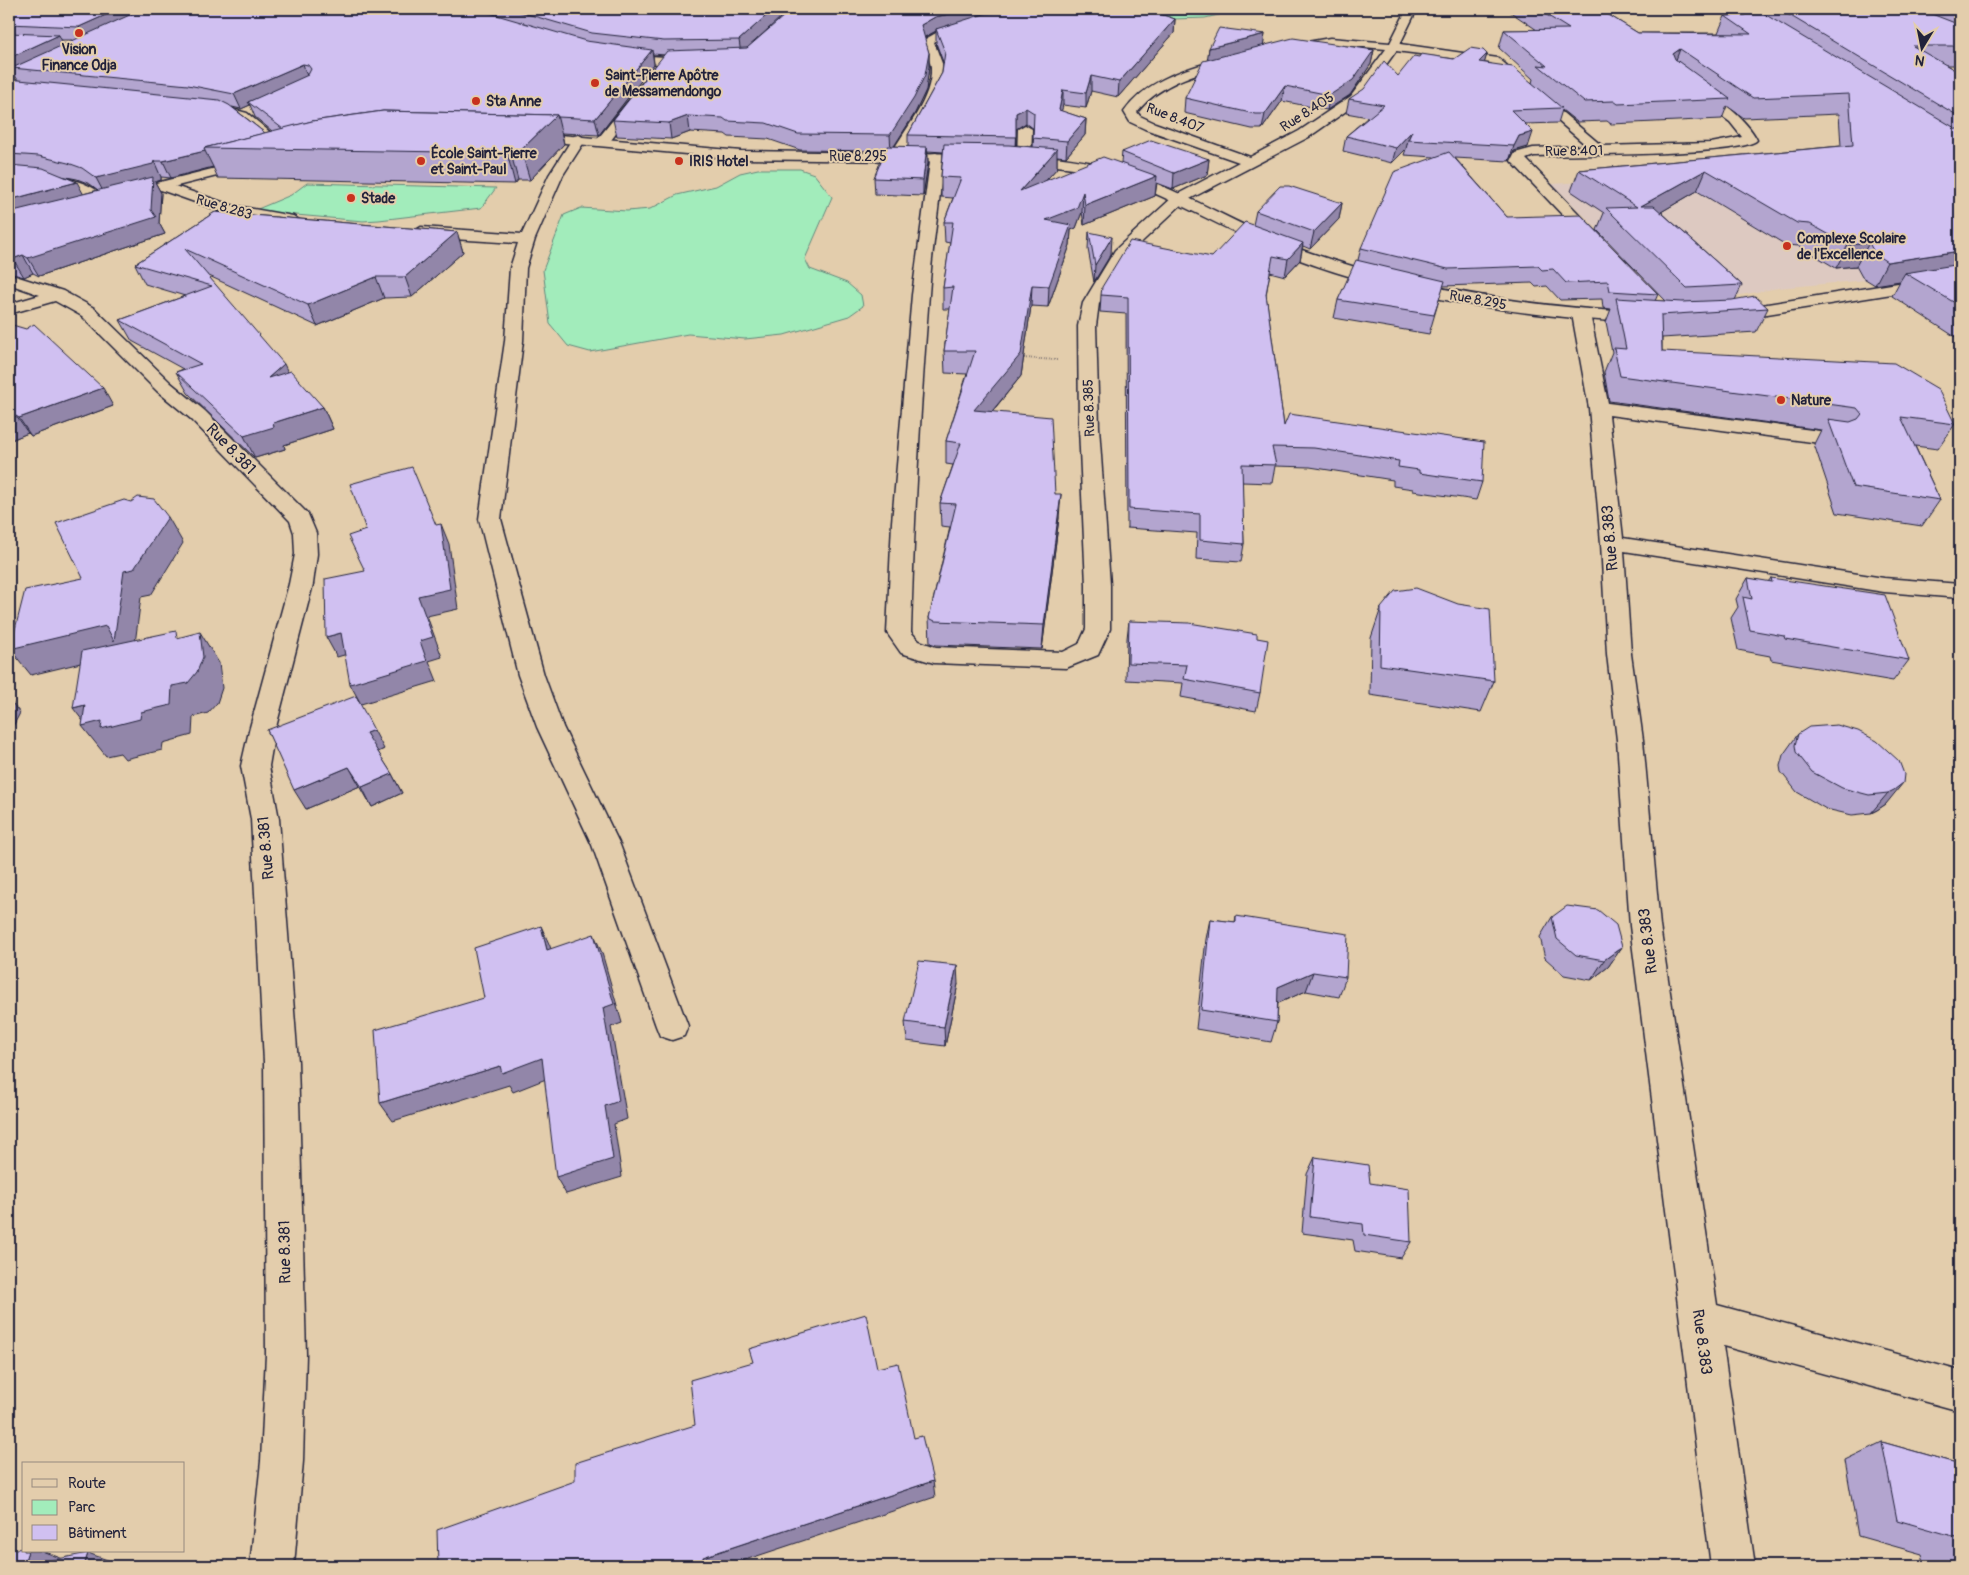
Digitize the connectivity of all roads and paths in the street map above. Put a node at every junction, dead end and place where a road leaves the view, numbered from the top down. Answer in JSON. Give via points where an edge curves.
{"nodes":[{"id":1,"x":1000,"y":9,"type":"edge"},
{"id":2,"x":1412,"y":9,"type":"edge"},
{"id":3,"x":1394,"y":46,"type":"junction"},
{"id":4,"x":1269,"y":52,"type":"edge"},
{"id":5,"x":602,"y":54,"type":"edge"},
{"id":6,"x":1243,"y":58,"type":"edge"},
{"id":7,"x":1684,"y":83,"type":"edge"},
{"id":8,"x":203,"y":107,"type":"edge"},
{"id":9,"x":259,"y":108,"type":"edge"},
{"id":10,"x":242,"y":116,"type":"junction"},
{"id":11,"x":1026,"y":129,"type":"edge"},
{"id":12,"x":510,"y":136,"type":"edge"},
{"id":13,"x":579,"y":139,"type":"junction"},
{"id":14,"x":603,"y":141,"type":"junction"},
{"id":15,"x":306,"y":149,"type":"edge"},
{"id":16,"x":1598,"y":150,"type":"junction"},
{"id":17,"x":288,"y":153,"type":"junction"},
{"id":18,"x":896,"y":157,"type":"junction"},
{"id":19,"x":936,"y":157,"type":"junction"},
{"id":20,"x":991,"y":158,"type":"edge"},
{"id":21,"x":1251,"y":162,"type":"junction"},
{"id":22,"x":9,"y":175,"type":"edge"},
{"id":23,"x":163,"y":186,"type":"junction"},
{"id":24,"x":1179,"y":199,"type":"junction"},
{"id":25,"x":101,"y":201,"type":"junction"},
{"id":26,"x":82,"y":206,"type":"edge"},
{"id":27,"x":312,"y":223,"type":"edge"},
{"id":28,"x":406,"y":231,"type":"edge"},
{"id":29,"x":528,"y":239,"type":"junction"},
{"id":30,"x":1607,"y":253,"type":"edge"},
{"id":31,"x":1960,"y":278,"type":"edge"},
{"id":32,"x":9,"y":279,"type":"edge"},
{"id":33,"x":57,"y":295,"type":"junction"},
{"id":34,"x":9,"y":309,"type":"edge"},
{"id":35,"x":1581,"y":314,"type":"junction"},
{"id":36,"x":1711,"y":317,"type":"edge"},
{"id":37,"x":1662,"y":319,"type":"edge"},
{"id":38,"x":1024,"y":358,"type":"edge"},
{"id":39,"x":1060,"y":361,"type":"dead end"},
{"id":40,"x":1598,"y":408,"type":"junction"},
{"id":41,"x":1835,"y":439,"type":"edge"},
{"id":42,"x":1612,"y":543,"type":"junction"},
{"id":43,"x":1960,"y":592,"type":"edge"},
{"id":44,"x":672,"y":1026,"type":"dead end"},
{"id":45,"x":1699,"y":1320,"type":"junction"},
{"id":46,"x":1960,"y":1391,"type":"edge"},
{"id":47,"x":272,"y":1566,"type":"edge"},
{"id":48,"x":1733,"y":1566,"type":"edge"}],
"edges":[{"from":1,"to":18,"type":"street","via":[[1012,19],[940,35],[928,41],[938,66],[934,92]]},
{"from":2,"to":3,"type":"street","name":"Rue 8.405"},
{"from":3,"to":4,"type":"street","via":[[1330,41]]},
{"from":3,"to":16,"type":"street","via":[[1494,60]]},
{"from":3,"to":21,"type":"street","name":"Rue 8.405","via":[[1355,99],[1304,134]]},
{"from":5,"to":14,"type":"street","via":[[671,61]]},
{"from":6,"to":21,"type":"street","name":"Rue 8.407","via":[[1169,81],[1137,102],[1130,112],[1135,119],[1150,126]]},
{"from":7,"to":16,"type":"street","name":"Rue 8.401","via":[[1740,124],[1750,140],[1711,147]]},
{"from":8,"to":10,"type":"street"},
{"from":9,"to":10,"type":"street"},
{"from":10,"to":17,"type":"street"},
{"from":11,"to":24,"type":"street","name":"Rue 8.295","via":[[1017,158],[1090,167],[1118,174]]},
{"from":12,"to":13,"type":"street","name":"Rue 8.295"},
{"from":13,"to":14,"type":"street","name":"Rue 8.295"},
{"from":13,"to":29,"type":"street","via":[[556,175]]},
{"from":14,"to":18,"type":"street","name":"Rue 8.295","via":[[740,154]]},
{"from":15,"to":17,"type":"street"},
{"from":16,"to":30,"type":"street","name":"Rue 8.401","via":[[1533,152],[1520,156],[1518,161]]},
{"from":17,"to":23,"type":"street"},
{"from":18,"to":19,"type":"street","name":"Rue 8.295"},
{"from":19,"to":20,"type":"street","name":"Rue 8.295"},
{"from":19,"to":24,"type":"street","name":"Rue 8.385","via":[[936,180],[920,288],[903,522],[899,633],[910,647],[934,655],[1066,660],[1089,649],[1098,629],[1089,427],[1087,326],[1091,303],[1121,253]]},
{"from":21,"to":24,"type":"street","name":"Rue 8.405"},
{"from":22,"to":25,"type":"street","via":[[54,179],[78,187]]},
{"from":23,"to":25,"type":"street"},
{"from":23,"to":27,"type":"street","name":"Rue 8.283","via":[[228,209]]},
{"from":24,"to":35,"type":"street","name":"Rue 8.295","via":[[1258,238],[1361,274],[1466,298]]},
{"from":25,"to":26,"type":"street"},
{"from":28,"to":29,"type":"street"},
{"from":29,"to":44,"type":"street","via":[[518,268],[514,341],[490,519],[531,675],[550,727],[606,844]]},
{"from":31,"to":36,"type":"street"},
{"from":32,"to":33,"type":"street","name":"Rue 8.381"},
{"from":33,"to":34,"type":"street"},
{"from":33,"to":47,"type":"street","name":"Rue 8.381","via":[[88,312],[198,415],[300,519],[305,533],[306,554],[301,584],[262,731],[256,766],[265,819],[281,1062],[286,1354],[282,1461]]},
{"from":35,"to":37,"type":"street","name":"Rue 8.295"},
{"from":35,"to":40,"type":"street","name":"Rue 8.383"},
{"from":38,"to":39,"type":"path"},
{"from":40,"to":41,"type":"street"},
{"from":40,"to":42,"type":"street","name":"Rue 8.383"},
{"from":42,"to":43,"type":"street","via":[[1884,585]]},
{"from":42,"to":45,"type":"street","name":"Rue 8.383","via":[[1619,654],[1630,740],[1645,926]]},
{"from":45,"to":46,"type":"street"},
{"from":45,"to":48,"type":"street","name":"Rue 8.383"}]}
